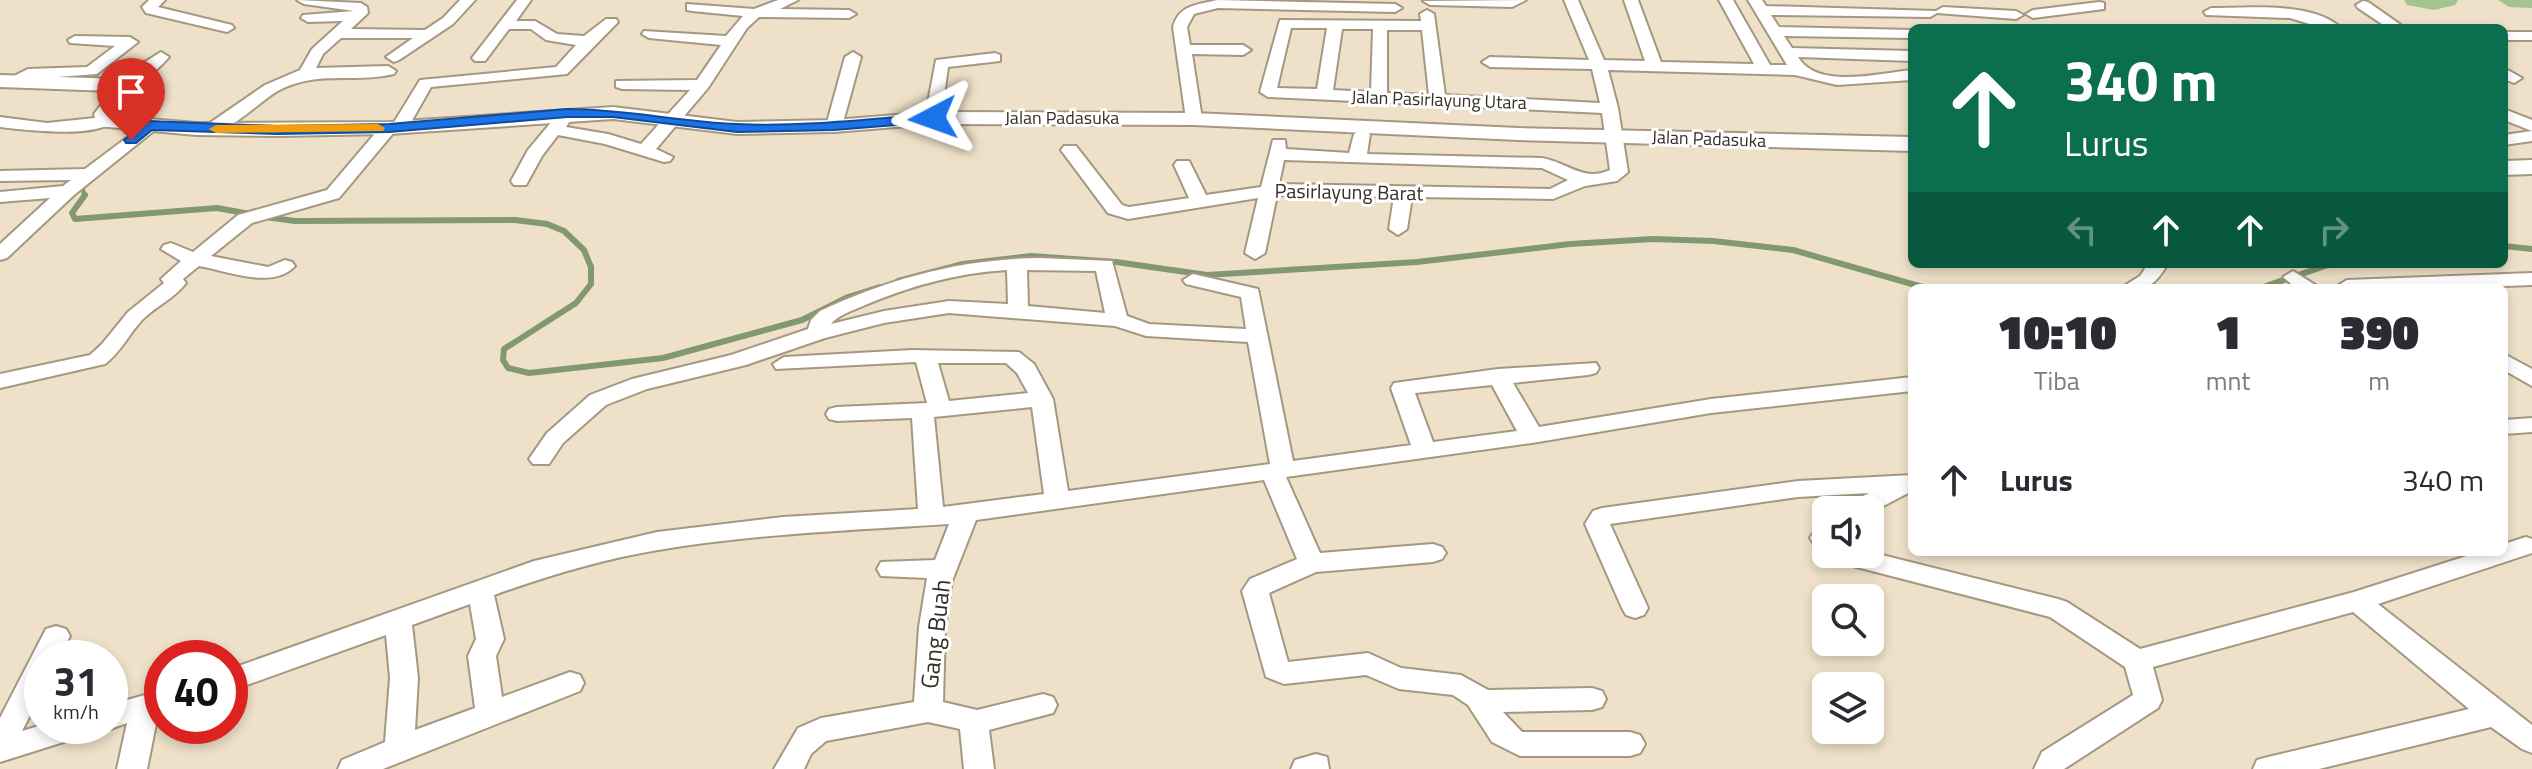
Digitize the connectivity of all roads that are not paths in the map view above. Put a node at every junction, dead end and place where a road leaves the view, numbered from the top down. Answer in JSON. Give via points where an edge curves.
{"nodes":[{"id":1,"x":158,"y":0,"type":"edge"},
{"id":2,"x":304,"y":0,"type":"edge"},
{"id":3,"x":468,"y":0,"type":"edge"},
{"id":4,"x":524,"y":0,"type":"edge"},
{"id":5,"x":791,"y":0,"type":"edge"},
{"id":6,"x":1519,"y":0,"type":"edge"},
{"id":7,"x":1571,"y":0,"type":"edge"},
{"id":8,"x":1631,"y":0,"type":"edge"},
{"id":9,"x":1726,"y":0,"type":"edge"},
{"id":10,"x":1918,"y":0,"type":"edge"},
{"id":11,"x":1283,"y":2,"type":"edge"},
{"id":12,"x":1359,"y":4,"type":"edge"},
{"id":13,"x":1758,"y":5,"type":"edge"},
{"id":14,"x":2363,"y":5,"type":"dead end"},
{"id":15,"x":2099,"y":6,"type":"dead end"},
{"id":16,"x":692,"y":7,"type":"dead end"},
{"id":17,"x":1395,"y":8,"type":"dead end"},
{"id":18,"x":1937,"y":12,"type":"junction"},
{"id":19,"x":2211,"y":12,"type":"dead end"},
{"id":20,"x":755,"y":13,"type":"junction"},
{"id":21,"x":1429,"y":13,"type":"edge"},
{"id":22,"x":849,"y":14,"type":"dead end"},
{"id":23,"x":2024,"y":14,"type":"edge"},
{"id":24,"x":357,"y":17,"type":"junction"},
{"id":25,"x":308,"y":18,"type":"dead end"},
{"id":26,"x":611,"y":22,"type":"dead end"},
{"id":27,"x":1335,"y":23,"type":"junction"},
{"id":28,"x":1380,"y":24,"type":"junction"},
{"id":29,"x":1942,"y":24,"type":"edge"},
{"id":30,"x":2325,"y":24,"type":"edge"},
{"id":31,"x":2392,"y":24,"type":"edge"},
{"id":32,"x":504,"y":25,"type":"junction"},
{"id":33,"x":227,"y":28,"type":"dead end"},
{"id":34,"x":1774,"y":31,"type":"junction"},
{"id":35,"x":420,"y":33,"type":"dead end"},
{"id":36,"x":339,"y":34,"type":"junction"},
{"id":37,"x":649,"y":34,"type":"dead end"},
{"id":38,"x":1908,"y":34,"type":"edge"},
{"id":39,"x":2508,"y":36,"type":"edge"},
{"id":40,"x":2532,"y":36,"type":"edge"},
{"id":41,"x":75,"y":40,"type":"dead end"},
{"id":42,"x":588,"y":41,"type":"junction"},
{"id":43,"x":729,"y":41,"type":"junction"},
{"id":44,"x":944,"y":45,"type":"dead end"},
{"id":45,"x":1184,"y":49,"type":"junction"},
{"id":46,"x":1243,"y":50,"type":"dead end"},
{"id":47,"x":1788,"y":52,"type":"junction"},
{"id":48,"x":1908,"y":56,"type":"edge"},
{"id":49,"x":161,"y":57,"type":"dead end"},
{"id":50,"x":853,"y":57,"type":"dead end"},
{"id":51,"x":480,"y":58,"type":"dead end"},
{"id":52,"x":995,"y":58,"type":"dead end"},
{"id":53,"x":1490,"y":62,"type":"dead end"},
{"id":54,"x":941,"y":63,"type":"junction"},
{"id":55,"x":1599,"y":66,"type":"junction"},
{"id":56,"x":1655,"y":67,"type":"junction"},
{"id":57,"x":1764,"y":68,"type":"junction"},
{"id":58,"x":1798,"y":70,"type":"junction"},
{"id":59,"x":306,"y":73,"type":"junction"},
{"id":60,"x":1908,"y":75,"type":"edge"},
{"id":61,"x":8,"y":81,"type":"edge"},
{"id":62,"x":622,"y":84,"type":"dead end"},
{"id":63,"x":119,"y":85,"type":"junction"},
{"id":64,"x":702,"y":85,"type":"junction"},
{"id":65,"x":1324,"y":96,"type":"junction"},
{"id":66,"x":1379,"y":98,"type":"junction"},
{"id":67,"x":1435,"y":100,"type":"junction"},
{"id":68,"x":1610,"y":108,"type":"junction"},
{"id":69,"x":2508,"y":116,"type":"edge"},
{"id":70,"x":933,"y":118,"type":"junction"},
{"id":71,"x":1194,"y":119,"type":"junction"},
{"id":72,"x":674,"y":120,"type":"junction"},
{"id":73,"x":0,"y":122,"type":"edge"},
{"id":74,"x":104,"y":122,"type":"junction"},
{"id":75,"x":562,"y":122,"type":"junction"},
{"id":76,"x":149,"y":126,"type":"junction"},
{"id":77,"x":834,"y":126,"type":"junction"},
{"id":78,"x":2532,"y":126,"type":"edge"},
{"id":79,"x":394,"y":127,"type":"junction"},
{"id":80,"x":213,"y":129,"type":"junction"},
{"id":81,"x":1428,"y":129,"type":"junction"},
{"id":82,"x":1362,"y":134,"type":"dead end"},
{"id":83,"x":2532,"y":136,"type":"edge"},
{"id":84,"x":1613,"y":137,"type":"junction"},
{"id":85,"x":2508,"y":139,"type":"edge"},
{"id":86,"x":1908,"y":144,"type":"edge"},
{"id":87,"x":645,"y":150,"type":"junction"},
{"id":88,"x":1070,"y":150,"type":"dead end"},
{"id":89,"x":664,"y":157,"type":"dead end"},
{"id":90,"x":1357,"y":159,"type":"junction"},
{"id":91,"x":1183,"y":165,"type":"dead end"},
{"id":92,"x":2532,"y":167,"type":"edge"},
{"id":93,"x":2508,"y":168,"type":"edge"},
{"id":94,"x":91,"y":174,"type":"junction"},
{"id":95,"x":0,"y":176,"type":"edge"},
{"id":96,"x":520,"y":181,"type":"dead end"},
{"id":97,"x":1581,"y":181,"type":"junction"},
{"id":98,"x":1269,"y":189,"type":"junction"},
{"id":99,"x":68,"y":191,"type":"junction"},
{"id":100,"x":1404,"y":193,"type":"junction"},
{"id":101,"x":0,"y":197,"type":"edge"},
{"id":102,"x":1200,"y":201,"type":"junction"},
{"id":103,"x":1398,"y":229,"type":"dead end"},
{"id":104,"x":171,"y":249,"type":"dead end"},
{"id":105,"x":1255,"y":253,"type":"dead end"},
{"id":106,"x":0,"y":254,"type":"edge"},
{"id":107,"x":193,"y":259,"type":"junction"},
{"id":108,"x":1017,"y":265,"type":"junction"},
{"id":109,"x":285,"y":266,"type":"dead end"},
{"id":110,"x":2155,"y":268,"type":"edge"},
{"id":111,"x":2532,"y":279,"type":"edge"},
{"id":112,"x":1193,"y":280,"type":"dead end"},
{"id":113,"x":2139,"y":284,"type":"edge"},
{"id":114,"x":2417,"y":284,"type":"edge"},
{"id":115,"x":1018,"y":311,"type":"junction"},
{"id":116,"x":1118,"y":320,"type":"junction"},
{"id":117,"x":818,"y":333,"type":"junction"},
{"id":118,"x":1257,"y":336,"type":"junction"},
{"id":119,"x":925,"y":356,"type":"junction"},
{"id":120,"x":784,"y":364,"type":"dead end"},
{"id":121,"x":2508,"y":364,"type":"edge"},
{"id":122,"x":1588,"y":368,"type":"dead end"},
{"id":123,"x":1498,"y":376,"type":"junction"},
{"id":124,"x":2532,"y":379,"type":"edge"},
{"id":125,"x":0,"y":381,"type":"edge"},
{"id":126,"x":1908,"y":384,"type":"edge"},
{"id":127,"x":1042,"y":399,"type":"junction"},
{"id":128,"x":931,"y":410,"type":"junction"},
{"id":129,"x":837,"y":414,"type":"dead end"},
{"id":130,"x":2532,"y":425,"type":"edge"},
{"id":131,"x":2508,"y":427,"type":"edge"},
{"id":132,"x":1532,"y":436,"type":"junction"},
{"id":133,"x":1425,"y":451,"type":"junction"},
{"id":134,"x":541,"y":459,"type":"dead end"},
{"id":135,"x":1277,"y":471,"type":"junction"},
{"id":136,"x":1908,"y":484,"type":"edge"},
{"id":137,"x":1908,"y":484,"type":"edge"},
{"id":138,"x":1884,"y":496,"type":"edge"},
{"id":139,"x":1057,"y":501,"type":"junction"},
{"id":140,"x":966,"y":513,"type":"junction"},
{"id":141,"x":931,"y":517,"type":"junction"},
{"id":142,"x":2526,"y":546,"type":"dead end"},
{"id":143,"x":2508,"y":552,"type":"edge"},
{"id":144,"x":1433,"y":553,"type":"dead end"},
{"id":145,"x":2495,"y":556,"type":"edge"},
{"id":146,"x":1312,"y":563,"type":"junction"},
{"id":147,"x":1884,"y":565,"type":"edge"},
{"id":148,"x":890,"y":569,"type":"dead end"},
{"id":149,"x":943,"y":569,"type":"junction"},
{"id":150,"x":480,"y":589,"type":"junction"},
{"id":151,"x":2357,"y":601,"type":"junction"},
{"id":152,"x":1635,"y":608,"type":"dead end"},
{"id":153,"x":398,"y":619,"type":"junction"},
{"id":154,"x":2137,"y":661,"type":"junction"},
{"id":155,"x":248,"y":673,"type":"edge"},
{"id":156,"x":570,"y":683,"type":"dead end"},
{"id":157,"x":1592,"y":699,"type":"dead end"},
{"id":158,"x":24,"y":700,"type":"edge"},
{"id":159,"x":1482,"y":701,"type":"junction"},
{"id":160,"x":1043,"y":705,"type":"dead end"},
{"id":161,"x":928,"y":711,"type":"junction"},
{"id":162,"x":490,"y":714,"type":"junction"},
{"id":163,"x":2495,"y":714,"type":"junction"},
{"id":164,"x":975,"y":722,"type":"junction"},
{"id":165,"x":144,"y":733,"type":"edge"},
{"id":166,"x":24,"y":741,"type":"edge"},
{"id":167,"x":2532,"y":741,"type":"edge"},
{"id":168,"x":1630,"y":744,"type":"dead end"},
{"id":169,"x":0,"y":748,"type":"edge"},
{"id":170,"x":399,"y":749,"type":"junction"},
{"id":171,"x":132,"y":769,"type":"edge"},
{"id":172,"x":353,"y":769,"type":"edge"},
{"id":173,"x":789,"y":769,"type":"edge"},
{"id":174,"x":979,"y":769,"type":"edge"},
{"id":175,"x":2049,"y":769,"type":"edge"},
{"id":176,"x":2268,"y":769,"type":"edge"}],
"edges":[{"from":1,"to":33,"type":"street","via":[[151,10]]},
{"from":2,"to":24,"type":"street","via":[[356,6],[362,10]]},
{"from":3,"to":59,"type":"street","via":[[391,64]]},
{"from":4,"to":32,"type":"street"},
{"from":5,"to":20,"type":"street"},
{"from":6,"to":21,"type":"street"},
{"from":7,"to":55,"type":"street"},
{"from":8,"to":56,"type":"street"},
{"from":9,"to":57,"type":"street"},
{"from":10,"to":18,"type":"street"},
{"from":11,"to":12,"type":"street"},
{"from":11,"to":45,"type":"street","via":[[1189,11],[1180,27]]},
{"from":12,"to":17,"type":"street"},
{"from":13,"to":18,"type":"street"},
{"from":13,"to":34,"type":"street"},
{"from":14,"to":31,"type":"street"},
{"from":15,"to":23,"type":"street"},
{"from":16,"to":20,"type":"street"},
{"from":18,"to":23,"type":"street"},
{"from":18,"to":29,"type":"street"},
{"from":19,"to":30,"type":"street","via":[[2312,18]]},
{"from":20,"to":22,"type":"street"},
{"from":20,"to":43,"type":"street"},
{"from":21,"to":28,"type":"street"},
{"from":21,"to":67,"type":"street"},
{"from":24,"to":25,"type":"street"},
{"from":24,"to":36,"type":"street"},
{"from":26,"to":42,"type":"street"},
{"from":27,"to":28,"type":"street"},
{"from":27,"to":65,"type":"street"},
{"from":27,"to":65,"type":"street","name":"Jalan Pasirlayung Utara","via":[[1283,24],[1268,92]]},
{"from":28,"to":66,"type":"street"},
{"from":32,"to":42,"type":"street","via":[[535,25],[554,37]]},
{"from":32,"to":51,"type":"street"},
{"from":34,"to":38,"type":"street"},
{"from":34,"to":47,"type":"street"},
{"from":35,"to":36,"type":"street"},
{"from":36,"to":59,"type":"street","via":[[317,52]]},
{"from":37,"to":43,"type":"street"},
{"from":39,"to":40,"type":"street"},
{"from":41,"to":61,"type":"street","via":[[130,42],[91,71],[32,74]]},
{"from":42,"to":79,"type":"street","via":[[558,72],[426,83]]},
{"from":43,"to":64,"type":"street"},
{"from":44,"to":54,"type":"street"},
{"from":45,"to":46,"type":"street"},
{"from":45,"to":71,"type":"street"},
{"from":47,"to":48,"type":"street"},
{"from":47,"to":58,"type":"street"},
{"from":49,"to":63,"type":"street"},
{"from":50,"to":77,"type":"street"},
{"from":52,"to":54,"type":"street"},
{"from":53,"to":55,"type":"street"},
{"from":54,"to":70,"type":"street"},
{"from":55,"to":56,"type":"street"},
{"from":55,"to":68,"type":"street"},
{"from":56,"to":57,"type":"street"},
{"from":57,"to":58,"type":"street"},
{"from":58,"to":60,"type":"street","via":[[1806,77],[1828,80]]},
{"from":59,"to":80,"type":"street","via":[[271,88]]},
{"from":61,"to":63,"type":"street"},
{"from":62,"to":64,"type":"street"},
{"from":63,"to":74,"type":"street","via":[[124,89],[104,114]]},
{"from":64,"to":72,"type":"street"},
{"from":65,"to":66,"type":"street","name":"Jalan Pasirlayung Utara"},
{"from":66,"to":67,"type":"street","name":"Jalan Pasirlayung Utara"},
{"from":67,"to":68,"type":"street","name":"Jalan Pasirlayung Utara"},
{"from":67,"to":81,"type":"street"},
{"from":68,"to":84,"type":"street"},
{"from":69,"to":78,"type":"street"},
{"from":70,"to":71,"type":"street","name":"Jalan Padasuka"},
{"from":70,"to":77,"type":"street","name":"Jalan Padasuka"},
{"from":71,"to":81,"type":"street","name":"Jalan Padasuka"},
{"from":72,"to":75,"type":"street","name":"Jalan Padasuka","via":[[613,113]]},
{"from":72,"to":77,"type":"street","name":"Jalan Padasuka","via":[[737,128]]},
{"from":72,"to":87,"type":"street"},
{"from":73,"to":74,"type":"street","via":[[47,128]]},
{"from":74,"to":76,"type":"street","name":"Jalan Padasuka"},
{"from":75,"to":79,"type":"street","name":"Jalan Padasuka"},
{"from":75,"to":87,"type":"street"},
{"from":75,"to":96,"type":"street","via":[[534,154]]},
{"from":76,"to":80,"type":"street","name":"Jalan Padasuka"},
{"from":76,"to":94,"type":"street"},
{"from":79,"to":80,"type":"street","name":"Jalan Padasuka"},
{"from":79,"to":107,"type":"street","via":[[333,194],[245,219]]},
{"from":81,"to":84,"type":"street","name":"Jalan Padasuka"},
{"from":82,"to":90,"type":"street"},
{"from":83,"to":85,"type":"street"},
{"from":84,"to":86,"type":"street","name":"Jalan Padasuka"},
{"from":84,"to":97,"type":"street","name":"Pasirlayung Barat","via":[[1619,172]]},
{"from":87,"to":89,"type":"street"},
{"from":88,"to":102,"type":"street","name":"Pasirlayung Barat","via":[[1121,212]]},
{"from":90,"to":97,"type":"street","via":[[1542,163]]},
{"from":90,"to":98,"type":"street","via":[[1278,149]]},
{"from":91,"to":102,"type":"street"},
{"from":92,"to":93,"type":"street"},
{"from":94,"to":95,"type":"street"},
{"from":94,"to":99,"type":"street"},
{"from":97,"to":100,"type":"street","name":"Pasirlayung Barat","via":[[1546,196]]},
{"from":98,"to":100,"type":"street","name":"Pasirlayung Barat"},
{"from":98,"to":102,"type":"street","name":"Pasirlayung Barat"},
{"from":98,"to":105,"type":"street"},
{"from":99,"to":101,"type":"street"},
{"from":99,"to":106,"type":"street"},
{"from":100,"to":103,"type":"street"},
{"from":104,"to":107,"type":"street"},
{"from":107,"to":109,"type":"street","via":[[271,273]]},
{"from":107,"to":125,"type":"street","via":[[171,279],[176,283],[167,293],[136,315],[103,356]]},
{"from":108,"to":115,"type":"street"},
{"from":108,"to":116,"type":"street","via":[[1105,265]]},
{"from":108,"to":117,"type":"street","via":[[975,267],[895,287],[827,315]]},
{"from":110,"to":113,"type":"street"},
{"from":111,"to":114,"type":"street"},
{"from":112,"to":118,"type":"street","via":[[1249,291]]},
{"from":115,"to":116,"type":"street"},
{"from":115,"to":117,"type":"street","via":[[949,307]]},
{"from":116,"to":118,"type":"street","via":[[1146,330]]},
{"from":117,"to":134,"type":"street","via":[[598,400],[555,438]]},
{"from":118,"to":135,"type":"street"},
{"from":119,"to":120,"type":"street"},
{"from":119,"to":127,"type":"street","via":[[1011,357],[1026,369]]},
{"from":119,"to":128,"type":"street"},
{"from":121,"to":124,"type":"street"},
{"from":122,"to":123,"type":"street"},
{"from":123,"to":132,"type":"street"},
{"from":123,"to":133,"type":"street","via":[[1402,388]]},
{"from":126,"to":132,"type":"street","via":[[1711,406]]},
{"from":127,"to":128,"type":"street"},
{"from":127,"to":139,"type":"street"},
{"from":128,"to":129,"type":"street"},
{"from":128,"to":141,"type":"street"},
{"from":130,"to":131,"type":"street"},
{"from":132,"to":133,"type":"street"},
{"from":133,"to":135,"type":"street"},
{"from":135,"to":139,"type":"street"},
{"from":135,"to":146,"type":"street"},
{"from":136,"to":138,"type":"street"},
{"from":137,"to":152,"type":"street","via":[[1798,489],[1602,517],[1597,524]]},
{"from":139,"to":140,"type":"street"},
{"from":140,"to":141,"type":"street"},
{"from":140,"to":149,"type":"street","name":"Gang Buah"},
{"from":141,"to":150,"type":"street","via":[[657,541]]},
{"from":142,"to":143,"type":"street"},
{"from":144,"to":146,"type":"street"},
{"from":145,"to":151,"type":"street"},
{"from":146,"to":159,"type":"street","via":[[1255,591],[1276,669],[1284,673],[1368,664],[1391,676],[1448,683]]},
{"from":147,"to":154,"type":"street","via":[[2058,609]]},
{"from":148,"to":149,"type":"street"},
{"from":149,"to":161,"type":"street","name":"Gang Buah","via":[[932,627]]},
{"from":150,"to":153,"type":"street"},
{"from":150,"to":162,"type":"street","via":[[490,639],[482,656]]},
{"from":151,"to":154,"type":"street"},
{"from":151,"to":163,"type":"street"},
{"from":153,"to":155,"type":"street"},
{"from":153,"to":170,"type":"street","via":[[404,678]]},
{"from":154,"to":175,"type":"street","via":[[2148,700],[2052,761]]},
{"from":156,"to":162,"type":"street"},
{"from":157,"to":159,"type":"street"},
{"from":158,"to":169,"type":"street"},
{"from":159,"to":168,"type":"street","via":[[1500,735],[1520,744]]},
{"from":160,"to":164,"type":"street"},
{"from":161,"to":164,"type":"street"},
{"from":161,"to":173,"type":"street","via":[[816,731],[800,746]]},
{"from":162,"to":170,"type":"street"},
{"from":163,"to":167,"type":"street"},
{"from":163,"to":176,"type":"street"},
{"from":164,"to":174,"type":"street"},
{"from":165,"to":171,"type":"street"},
{"from":166,"to":169,"type":"street"},
{"from":170,"to":172,"type":"street"}]}
